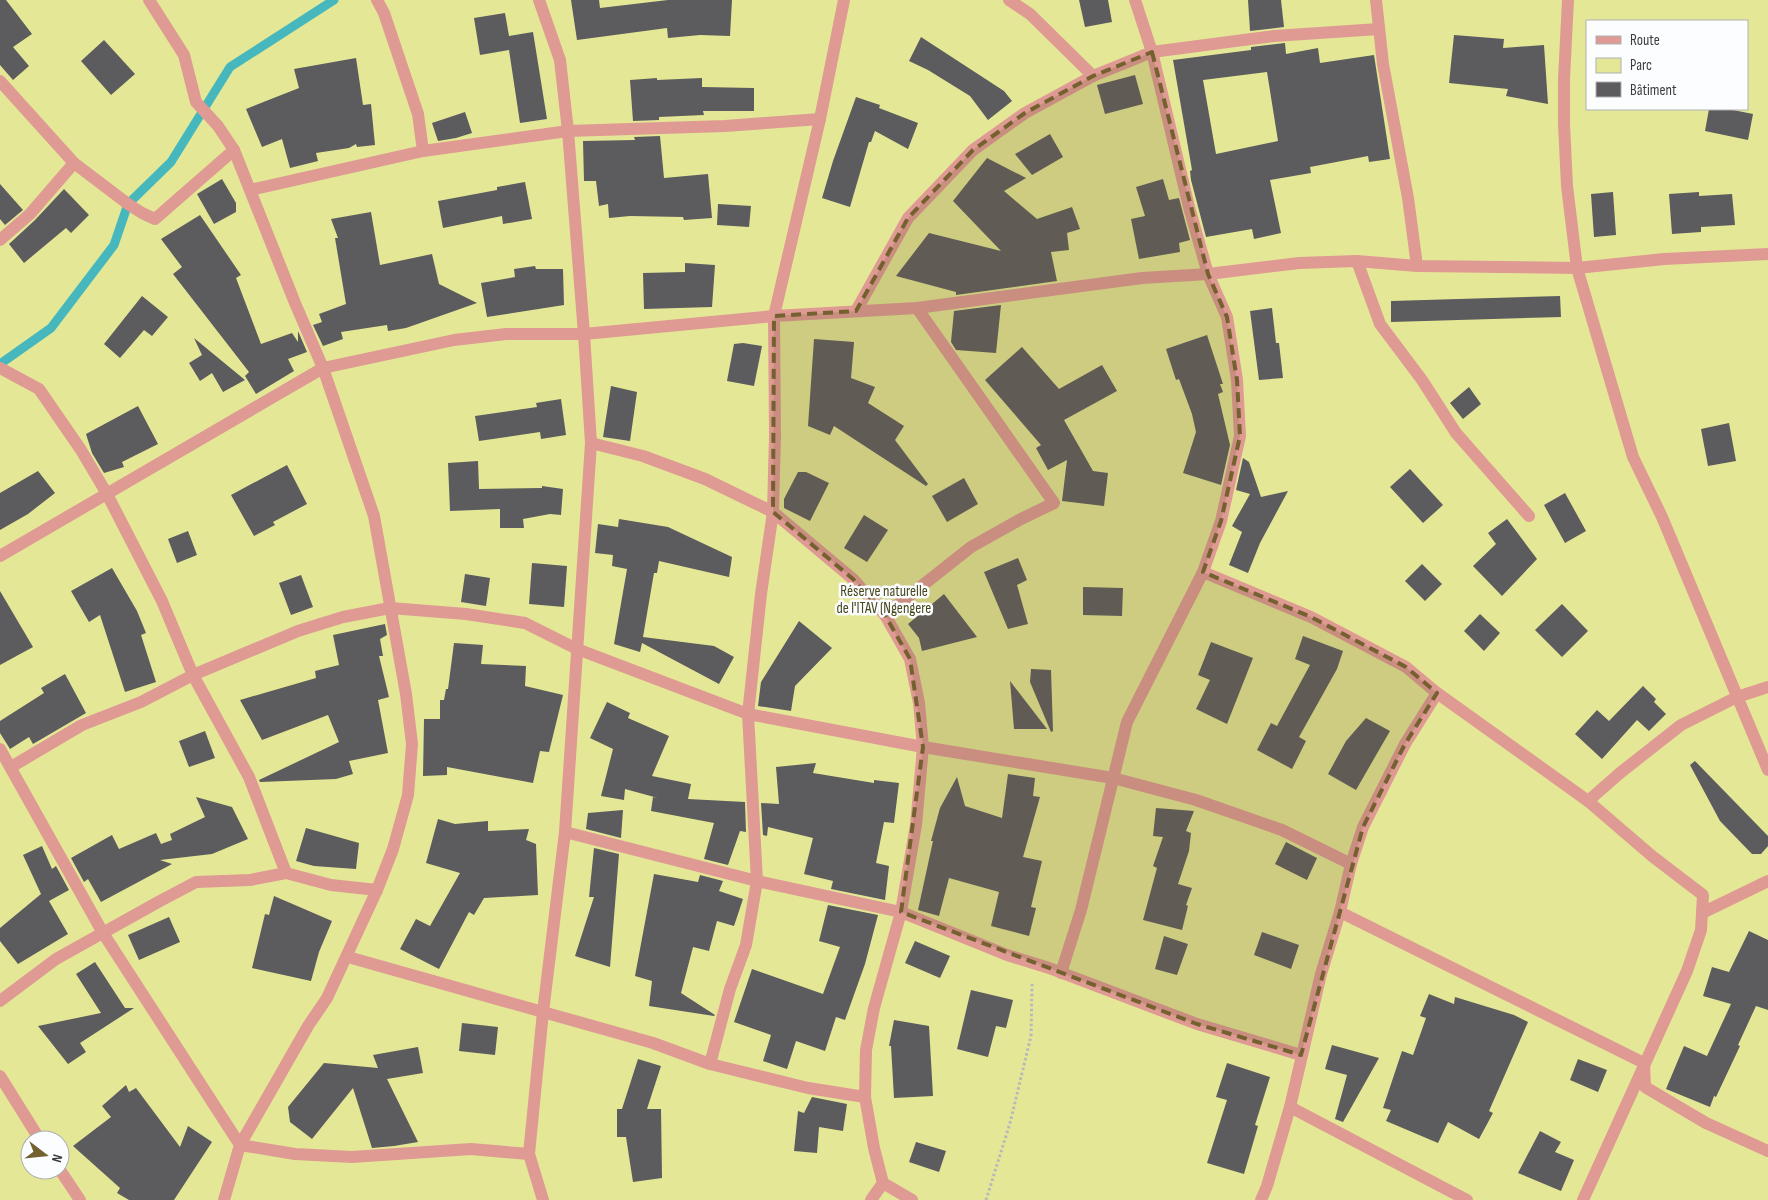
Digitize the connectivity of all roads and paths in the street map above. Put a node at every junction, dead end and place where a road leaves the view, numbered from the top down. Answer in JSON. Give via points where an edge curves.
{"nodes":[{"id":1,"x":149,"y":0,"type":"edge"},
{"id":2,"x":377,"y":0,"type":"edge"},
{"id":3,"x":539,"y":0,"type":"edge"},
{"id":4,"x":844,"y":0,"type":"edge"},
{"id":5,"x":1010,"y":0,"type":"edge"},
{"id":6,"x":1135,"y":0,"type":"edge"},
{"id":7,"x":1376,"y":0,"type":"edge"},
{"id":8,"x":1568,"y":0,"type":"edge"},
{"id":9,"x":1379,"y":29,"type":"junction"},
{"id":10,"x":1152,"y":52,"type":"junction"},
{"id":11,"x":1093,"y":76,"type":"junction"},
{"id":12,"x":0,"y":81,"type":"edge"},
{"id":13,"x":820,"y":119,"type":"junction"},
{"id":14,"x":568,"y":131,"type":"junction"},
{"id":15,"x":234,"y":150,"type":"junction"},
{"id":16,"x":423,"y":151,"type":"junction"},
{"id":17,"x":74,"y":163,"type":"junction"},
{"id":18,"x":250,"y":190,"type":"junction"},
{"id":19,"x":0,"y":240,"type":"edge"},
{"id":20,"x":1768,"y":254,"type":"edge"},
{"id":21,"x":1358,"y":261,"type":"junction"},
{"id":22,"x":1417,"y":266,"type":"junction"},
{"id":23,"x":1577,"y":268,"type":"junction"},
{"id":24,"x":1208,"y":274,"type":"junction"},
{"id":25,"x":917,"y":308,"type":"junction"},
{"id":26,"x":856,"y":311,"type":"junction"},
{"id":27,"x":774,"y":316,"type":"junction"},
{"id":28,"x":584,"y":334,"type":"junction"},
{"id":29,"x":0,"y":368,"type":"edge"},
{"id":30,"x":323,"y":368,"type":"junction"},
{"id":31,"x":591,"y":443,"type":"junction"},
{"id":32,"x":106,"y":494,"type":"junction"},
{"id":33,"x":773,"y":512,"type":"junction"},
{"id":34,"x":1529,"y":516,"type":"dead end"},
{"id":35,"x":0,"y":556,"type":"edge"},
{"id":36,"x":1203,"y":572,"type":"junction"},
{"id":37,"x":390,"y":608,"type":"junction"},
{"id":38,"x":885,"y":615,"type":"junction"},
{"id":39,"x":577,"y":649,"type":"junction"},
{"id":40,"x":193,"y":675,"type":"junction"},
{"id":41,"x":1768,"y":687,"type":"edge"},
{"id":42,"x":1438,"y":693,"type":"junction"},
{"id":43,"x":1737,"y":697,"type":"junction"},
{"id":44,"x":748,"y":714,"type":"junction"},
{"id":45,"x":923,"y":747,"type":"junction"},
{"id":46,"x":0,"y":749,"type":"edge"},
{"id":47,"x":11,"y":767,"type":"junction"},
{"id":48,"x":1768,"y":770,"type":"edge"},
{"id":49,"x":1113,"y":778,"type":"junction"},
{"id":50,"x":1588,"y":801,"type":"junction"},
{"id":51,"x":565,"y":832,"type":"junction"},
{"id":52,"x":1351,"y":864,"type":"junction"},
{"id":53,"x":286,"y":874,"type":"junction"},
{"id":54,"x":757,"y":881,"type":"junction"},
{"id":55,"x":1768,"y":881,"type":"edge"},
{"id":56,"x":377,"y":890,"type":"junction"},
{"id":57,"x":901,"y":912,"type":"junction"},
{"id":58,"x":1340,"y":912,"type":"junction"},
{"id":59,"x":1702,"y":912,"type":"junction"},
{"id":60,"x":103,"y":932,"type":"junction"},
{"id":61,"x":348,"y":957,"type":"junction"},
{"id":62,"x":1034,"y":964,"type":"junction"},
{"id":63,"x":1061,"y":973,"type":"junction"},
{"id":64,"x":0,"y":1001,"type":"edge"},
{"id":65,"x":543,"y":1012,"type":"junction"},
{"id":66,"x":1302,"y":1055,"type":"junction"},
{"id":67,"x":1644,"y":1063,"type":"junction"},
{"id":68,"x":710,"y":1064,"type":"junction"},
{"id":69,"x":0,"y":1076,"type":"edge"},
{"id":70,"x":865,"y":1097,"type":"junction"},
{"id":71,"x":1290,"y":1107,"type":"junction"},
{"id":72,"x":34,"y":1130,"type":"edge"},
{"id":73,"x":240,"y":1145,"type":"junction"},
{"id":74,"x":1768,"y":1151,"type":"edge"},
{"id":75,"x":530,"y":1154,"type":"junction"},
{"id":76,"x":67,"y":1180,"type":"edge"},
{"id":77,"x":883,"y":1183,"type":"junction"},
{"id":78,"x":80,"y":1200,"type":"edge"},
{"id":79,"x":224,"y":1200,"type":"edge"},
{"id":80,"x":543,"y":1200,"type":"edge"},
{"id":81,"x":870,"y":1200,"type":"edge"},
{"id":82,"x":912,"y":1200,"type":"edge"},
{"id":83,"x":986,"y":1200,"type":"edge"},
{"id":84,"x":1261,"y":1200,"type":"edge"},
{"id":85,"x":1467,"y":1200,"type":"edge"},
{"id":86,"x":1583,"y":1200,"type":"edge"}],
"edges":[{"from":1,"to":15,"type":"street","via":[[184,55],[196,102]]},
{"from":2,"to":16,"type":"street","via":[[418,114]]},
{"from":3,"to":14,"type":"street","via":[[560,60]]},
{"from":4,"to":13,"type":"street"},
{"from":5,"to":11,"type":"street","via":[[1030,14]]},
{"from":6,"to":10,"type":"street"},
{"from":7,"to":9,"type":"street"},
{"from":8,"to":23,"type":"street","via":[[1564,124],[1567,186]]},
{"from":9,"to":10,"type":"street","via":[[1274,36]]},
{"from":9,"to":22,"type":"street"},
{"from":10,"to":11,"type":"street"},
{"from":10,"to":24,"type":"street"},
{"from":11,"to":26,"type":"street","via":[[1025,113],[973,150],[908,218]]},
{"from":12,"to":17,"type":"street"},
{"from":13,"to":14,"type":"street"},
{"from":13,"to":27,"type":"street"},
{"from":14,"to":16,"type":"street"},
{"from":14,"to":28,"type":"street"},
{"from":15,"to":17,"type":"street","via":[[155,219],[128,204]]},
{"from":15,"to":18,"type":"street"},
{"from":16,"to":18,"type":"street"},
{"from":17,"to":19,"type":"street","via":[[30,214]]},
{"from":18,"to":30,"type":"street"},
{"from":20,"to":23,"type":"street"},
{"from":21,"to":22,"type":"street"},
{"from":21,"to":24,"type":"street","via":[[1299,263]]},
{"from":21,"to":34,"type":"street","via":[[1380,324],[1422,380],[1456,434]]},
{"from":22,"to":23,"type":"street"},
{"from":23,"to":43,"type":"street","via":[[1633,457],[1662,516]]},
{"from":24,"to":25,"type":"street","via":[[1142,278]]},
{"from":24,"to":36,"type":"street","via":[[1227,317],[1237,380],[1240,436],[1220,521]]},
{"from":25,"to":26,"type":"street"},
{"from":25,"to":38,"type":"street","via":[[1054,503],[971,547]]},
{"from":26,"to":27,"type":"street"},
{"from":27,"to":28,"type":"street"},
{"from":27,"to":33,"type":"street"},
{"from":28,"to":30,"type":"street","via":[[506,334],[454,340]]},
{"from":28,"to":31,"type":"street"},
{"from":29,"to":32,"type":"street","via":[[39,389]]},
{"from":30,"to":32,"type":"street"},
{"from":30,"to":37,"type":"street","via":[[374,516]]},
{"from":31,"to":33,"type":"street","via":[[643,456],[696,476]]},
{"from":31,"to":39,"type":"street"},
{"from":32,"to":35,"type":"street"},
{"from":32,"to":40,"type":"street","via":[[162,601]]},
{"from":33,"to":38,"type":"street","via":[[853,578]]},
{"from":33,"to":44,"type":"street"},
{"from":36,"to":42,"type":"street","via":[[1311,617],[1406,668]]},
{"from":36,"to":49,"type":"street","via":[[1127,722]]},
{"from":37,"to":39,"type":"street","via":[[525,623]]},
{"from":37,"to":40,"type":"street","via":[[343,617],[298,631]]},
{"from":37,"to":56,"type":"street","via":[[412,744],[408,795]]},
{"from":38,"to":45,"type":"street","via":[[910,659]]},
{"from":39,"to":44,"type":"street"},
{"from":39,"to":51,"type":"street"},
{"from":40,"to":47,"type":"street","via":[[141,702],[82,725]]},
{"from":40,"to":53,"type":"street","via":[[249,777]]},
{"from":41,"to":43,"type":"street"},
{"from":42,"to":50,"type":"street"},
{"from":42,"to":52,"type":"street","via":[[1405,744],[1363,827]]},
{"from":43,"to":48,"type":"street"},
{"from":43,"to":50,"type":"street","via":[[1681,725]]},
{"from":44,"to":45,"type":"street"},
{"from":44,"to":54,"type":"street"},
{"from":45,"to":49,"type":"street"},
{"from":45,"to":57,"type":"street","via":[[916,825]]},
{"from":46,"to":47,"type":"street"},
{"from":47,"to":60,"type":"street"},
{"from":49,"to":52,"type":"street","via":[[1196,800],[1282,830]]},
{"from":49,"to":63,"type":"street","via":[[1081,910]]},
{"from":50,"to":59,"type":"street","via":[[1703,895]]},
{"from":51,"to":54,"type":"street"},
{"from":51,"to":65,"type":"street"},
{"from":52,"to":58,"type":"street"},
{"from":53,"to":56,"type":"street","via":[[331,885]]},
{"from":53,"to":60,"type":"street","via":[[250,880],[196,882]]},
{"from":54,"to":57,"type":"street"},
{"from":54,"to":68,"type":"street","via":[[746,945],[730,989]]},
{"from":55,"to":59,"type":"street"},
{"from":56,"to":61,"type":"street"},
{"from":57,"to":62,"type":"street"},
{"from":57,"to":70,"type":"street","via":[[874,1008],[866,1050]]},
{"from":58,"to":66,"type":"street"},
{"from":58,"to":67,"type":"street"},
{"from":59,"to":67,"type":"street","via":[[1701,930],[1687,971]]},
{"from":60,"to":64,"type":"street","via":[[56,959]]},
{"from":60,"to":73,"type":"street"},
{"from":61,"to":65,"type":"street"},
{"from":61,"to":73,"type":"street"},
{"from":62,"to":63,"type":"street"},
{"from":62,"to":83,"type":"path","via":[[1031,1036],[1010,1123]]},
{"from":63,"to":66,"type":"street","via":[[1197,1024]]},
{"from":65,"to":68,"type":"street","via":[[653,1043]]},
{"from":65,"to":75,"type":"street"},
{"from":66,"to":71,"type":"street"},
{"from":67,"to":74,"type":"street","via":[[1645,1087],[1706,1123]]},
{"from":67,"to":86,"type":"street"},
{"from":68,"to":70,"type":"street","via":[[808,1088]]},
{"from":69,"to":72,"type":"street"},
{"from":70,"to":77,"type":"street"},
{"from":71,"to":84,"type":"street"},
{"from":71,"to":85,"type":"street"},
{"from":73,"to":75,"type":"street","via":[[295,1154],[352,1157],[471,1149]]},
{"from":73,"to":79,"type":"street"},
{"from":75,"to":80,"type":"street"},
{"from":76,"to":78,"type":"street"},
{"from":77,"to":81,"type":"street"},
{"from":77,"to":82,"type":"street"}]}
